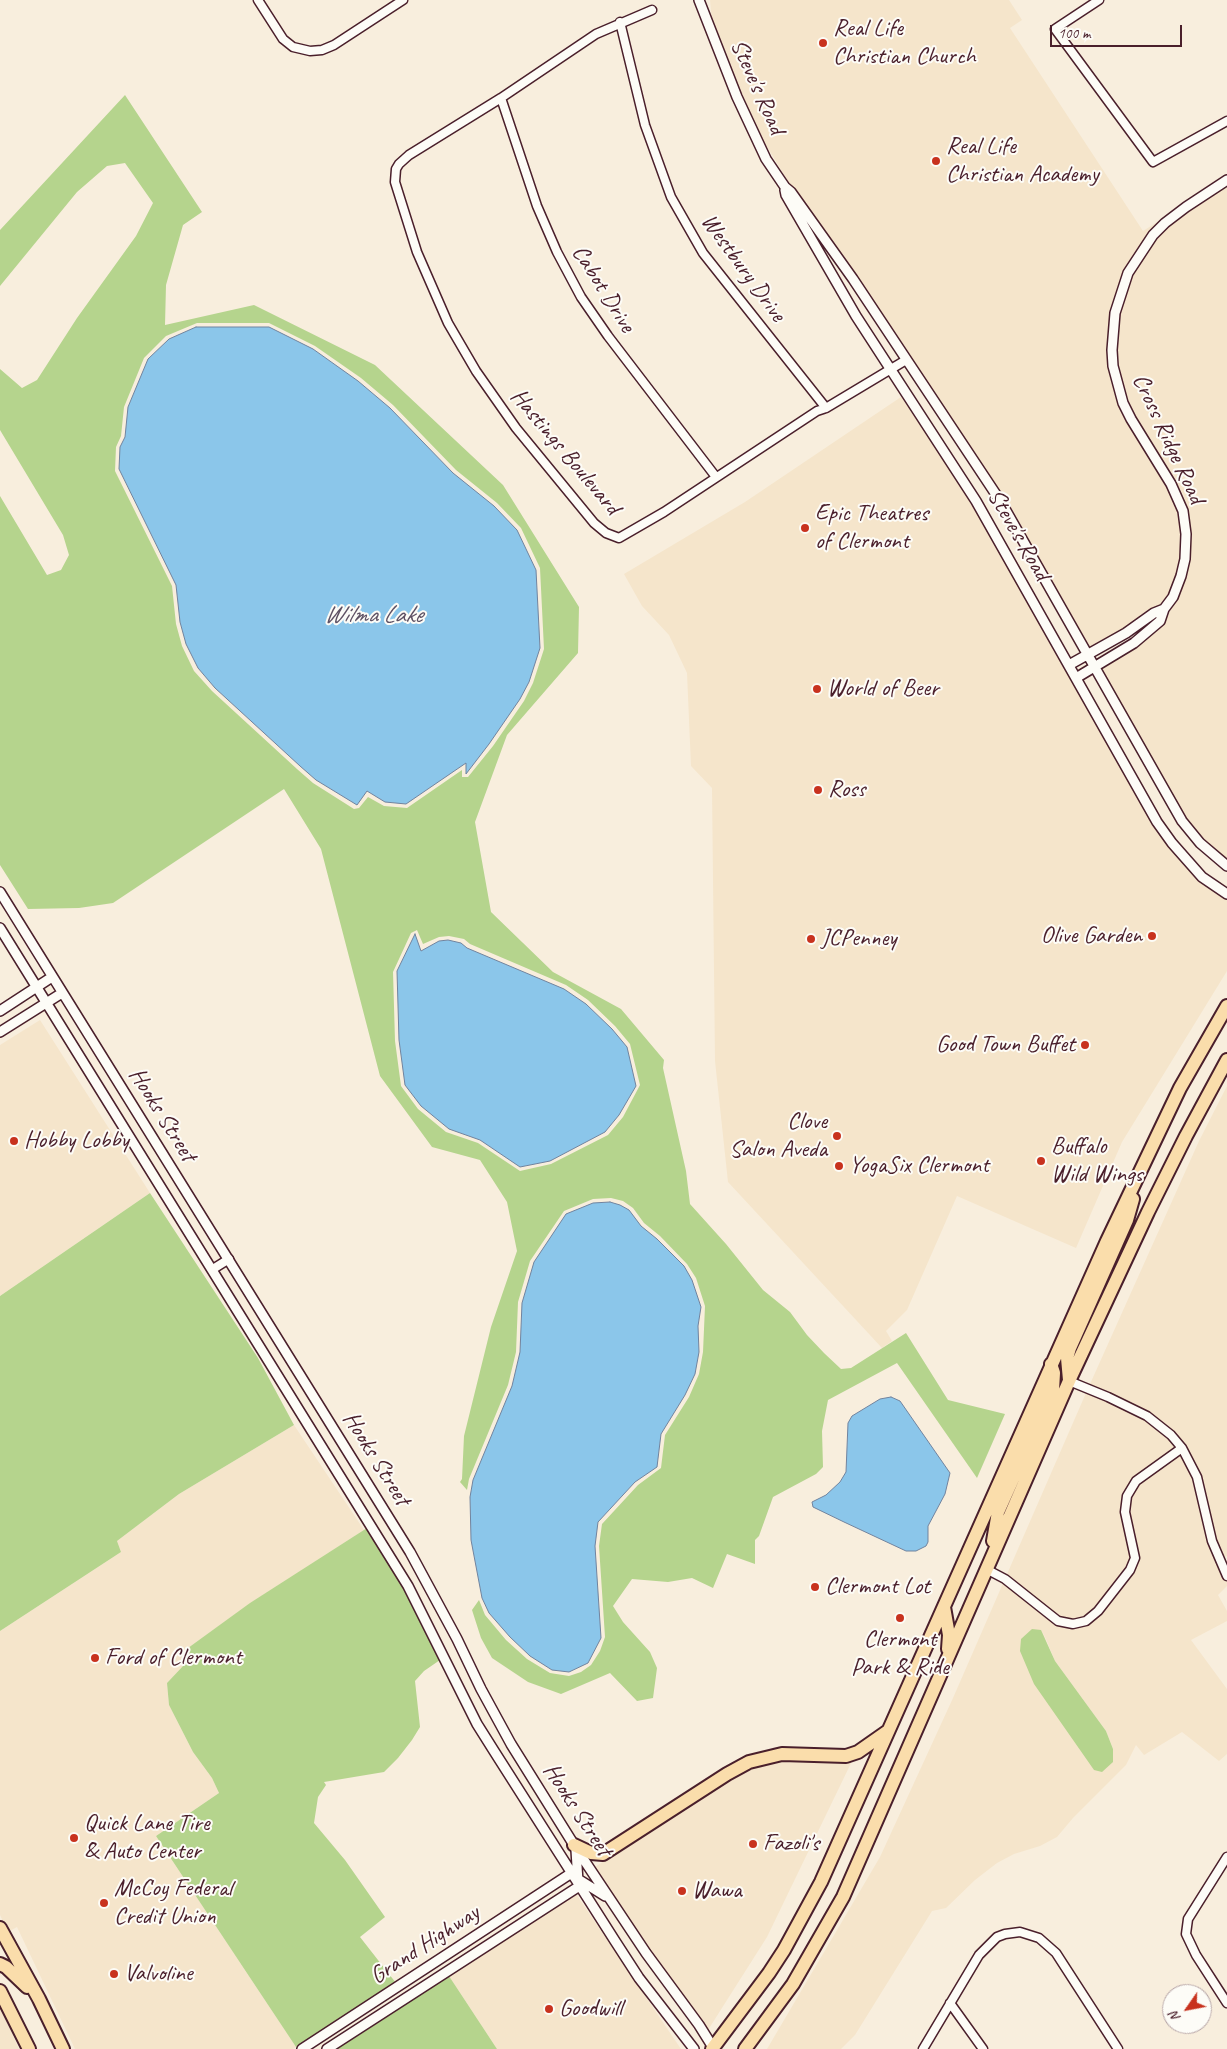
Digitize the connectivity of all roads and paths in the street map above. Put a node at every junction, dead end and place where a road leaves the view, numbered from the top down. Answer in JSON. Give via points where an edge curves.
{"nodes":[{"id":1,"x":258,"y":0,"type":"edge"},
{"id":2,"x":403,"y":0,"type":"edge"},
{"id":3,"x":699,"y":0,"type":"edge"},
{"id":4,"x":1099,"y":0,"type":"edge"},
{"id":5,"x":652,"y":10,"type":"dead end"},
{"id":6,"x":620,"y":22,"type":"junction"},
{"id":7,"x":501,"y":98,"type":"junction"},
{"id":8,"x":1227,"y":121,"type":"edge"},
{"id":9,"x":1227,"y":180,"type":"edge"},
{"id":10,"x":785,"y":187,"type":"junction"},
{"id":11,"x":906,"y":360,"type":"junction"},
{"id":12,"x":891,"y":370,"type":"junction"},
{"id":13,"x":826,"y":408,"type":"junction"},
{"id":14,"x":716,"y":477,"type":"junction"},
{"id":15,"x":1164,"y":609,"type":"junction"},
{"id":16,"x":1087,"y":654,"type":"junction"},
{"id":17,"x":1069,"y":665,"type":"junction"},
{"id":18,"x":1094,"y":667,"type":"junction"},
{"id":19,"x":1076,"y":678,"type":"junction"},
{"id":20,"x":1227,"y":866,"type":"edge"},
{"id":21,"x":0,"y":892,"type":"edge"},
{"id":22,"x":1227,"y":894,"type":"edge"},
{"id":23,"x":0,"y":928,"type":"edge"},
{"id":24,"x":52,"y":977,"type":"junction"},
{"id":25,"x":36,"y":987,"type":"junction"},
{"id":26,"x":62,"y":993,"type":"junction"},
{"id":27,"x":46,"y":1003,"type":"junction"},
{"id":28,"x":1227,"y":1006,"type":"edge"},
{"id":29,"x":0,"y":1011,"type":"edge"},
{"id":30,"x":0,"y":1032,"type":"edge"},
{"id":31,"x":1227,"y":1060,"type":"edge"},
{"id":32,"x":1141,"y":1167,"type":"junction"},
{"id":33,"x":229,"y":1259,"type":"junction"},
{"id":34,"x":213,"y":1269,"type":"junction"},
{"id":35,"x":1051,"y":1364,"type":"junction"},
{"id":36,"x":1069,"y":1381,"type":"junction"},
{"id":37,"x":1182,"y":1448,"type":"junction"},
{"id":38,"x":988,"y":1566,"type":"junction"},
{"id":39,"x":1227,"y":1576,"type":"edge"},
{"id":40,"x":944,"y":1606,"type":"junction"},
{"id":41,"x":947,"y":1656,"type":"junction"},
{"id":42,"x":890,"y":1729,"type":"junction"},
{"id":43,"x":574,"y":1845,"type":"junction"},
{"id":44,"x":1227,"y":1857,"type":"edge"},
{"id":45,"x":575,"y":1880,"type":"junction"},
{"id":46,"x":615,"y":1907,"type":"junction"},
{"id":47,"x":0,"y":1928,"type":"edge"},
{"id":48,"x":4,"y":1940,"type":"edge"},
{"id":49,"x":0,"y":1964,"type":"edge"},
{"id":50,"x":0,"y":1991,"type":"edge"},
{"id":51,"x":39,"y":1999,"type":"junction"},
{"id":52,"x":950,"y":2003,"type":"junction"},
{"id":53,"x":1227,"y":2003,"type":"edge"},
{"id":54,"x":29,"y":2049,"type":"edge"},
{"id":55,"x":63,"y":2049,"type":"edge"},
{"id":56,"x":302,"y":2049,"type":"edge"},
{"id":57,"x":327,"y":2049,"type":"edge"},
{"id":58,"x":694,"y":2049,"type":"edge"},
{"id":59,"x":713,"y":2049,"type":"edge"},
{"id":60,"x":746,"y":2049,"type":"edge"},
{"id":61,"x":924,"y":2049,"type":"edge"},
{"id":62,"x":983,"y":2049,"type":"edge"},
{"id":63,"x":1118,"y":2049,"type":"edge"}],
"edges":[{"from":1,"to":2,"type":"street","via":[[283,39],[294,47],[310,51],[334,45]]},
{"from":3,"to":10,"type":"street","name":"Steve's Road","via":[[737,97],[766,159]]},
{"from":4,"to":8,"type":"street","via":[[1055,29],[1153,162]]},
{"from":5,"to":6,"type":"street"},
{"from":6,"to":7,"type":"street","via":[[596,34]]},
{"from":6,"to":13,"type":"street","name":"Westbury Drive","via":[[645,125],[671,197],[703,253]]},
{"from":7,"to":14,"type":"street","name":"Cabot Drive","via":[[537,206],[581,297]]},
{"from":7,"to":14,"type":"street","name":"Hastings Boulevard","via":[[399,164],[394,174],[417,252],[448,323],[476,371],[516,428],[594,523],[606,533],[619,538]]},
{"from":9,"to":15,"type":"street","name":"Cross Ridge Road","via":[[1186,207],[1153,235],[1128,273],[1115,313],[1113,366],[1124,404],[1172,484],[1183,511],[1185,559],[1181,576]]},
{"from":10,"to":11,"type":"street","name":"Steve's Road"},
{"from":10,"to":12,"type":"street","name":"Steve's Road","via":[[786,195]]},
{"from":11,"to":12,"type":"street","name":"Hastings Boulevard"},
{"from":11,"to":16,"type":"street","name":"Steve's Road","via":[[1001,502]]},
{"from":12,"to":13,"type":"street","name":"Hastings Boulevard"},
{"from":12,"to":17,"type":"street","name":"Steve's Road","via":[[976,501]]},
{"from":13,"to":14,"type":"street","name":"Hastings Boulevard"},
{"from":15,"to":16,"type":"street"},
{"from":15,"to":18,"type":"street","name":"Cross Ridge Road","via":[[1160,621],[1147,634]]},
{"from":16,"to":17,"type":"street"},
{"from":16,"to":18,"type":"street","name":"Steve's Road"},
{"from":17,"to":19,"type":"street","name":"Steve's Road"},
{"from":18,"to":19,"type":"street","name":"Cross Ridge Road"},
{"from":18,"to":20,"type":"street","name":"Steve's Road","via":[[1182,821],[1200,844]]},
{"from":19,"to":22,"type":"street","name":"Steve's Road","via":[[1157,822],[1202,877]]},
{"from":21,"to":24,"type":"street","name":"Hooks Street"},
{"from":23,"to":25,"type":"street","name":"Hooks Street"},
{"from":24,"to":25,"type":"street"},
{"from":24,"to":26,"type":"street","name":"Hooks Street"},
{"from":25,"to":27,"type":"street","name":"Hooks Street"},
{"from":25,"to":29,"type":"street"},
{"from":26,"to":27,"type":"street"},
{"from":26,"to":33,"type":"street","name":"Hooks Street"},
{"from":27,"to":30,"type":"street"},
{"from":27,"to":34,"type":"street","name":"Hooks Street"},
{"from":28,"to":32,"type":"highway","via":[[1180,1088]]},
{"from":31,"to":36,"type":"highway","via":[[1152,1204]]},
{"from":32,"to":35,"type":"highway"},
{"from":32,"to":36,"type":"highway","via":[[1127,1220],[1070,1348],[1067,1358]]},
{"from":33,"to":34,"type":"street"},
{"from":33,"to":43,"type":"street","name":"Hooks Street","via":[[410,1552],[506,1735]]},
{"from":34,"to":45,"type":"street","name":"Hooks Street","via":[[408,1586],[477,1724]]},
{"from":35,"to":38,"type":"highway","via":[[1053,1390],[998,1512]]},
{"from":35,"to":40,"type":"highway"},
{"from":36,"to":37,"type":"street","via":[[1147,1416]]},
{"from":36,"to":38,"type":"highway"},
{"from":37,"to":38,"type":"street","via":[[1136,1481],[1127,1496],[1125,1512],[1135,1558],[1127,1574],[1086,1621],[1073,1624],[1058,1621]]},
{"from":37,"to":39,"type":"street","via":[[1197,1477],[1212,1541]]},
{"from":38,"to":41,"type":"highway"},
{"from":40,"to":41,"type":"highway"},
{"from":40,"to":42,"type":"highway"},
{"from":41,"to":60,"type":"highway","via":[[843,1897],[793,1984]]},
{"from":42,"to":43,"type":"highway","via":[[870,1746],[846,1756],[782,1754],[749,1762],[603,1854],[591,1853]]},
{"from":42,"to":59,"type":"highway","via":[[821,1882],[784,1950]]},
{"from":43,"to":45,"type":"street","via":[[577,1852]]},
{"from":43,"to":46,"type":"street","name":"Hooks Street"},
{"from":44,"to":53,"type":"street","via":[[1188,1919],[1186,1934]]},
{"from":45,"to":46,"type":"street","via":[[603,1894]]},
{"from":45,"to":56,"type":"street","name":"Grand Highway"},
{"from":45,"to":57,"type":"street","name":"Grand Highway"},
{"from":45,"to":58,"type":"street","name":"Hooks Street","via":[[639,1978]]},
{"from":46,"to":59,"type":"street","name":"Hooks Street"},
{"from":47,"to":48,"type":"highway"},
{"from":48,"to":51,"type":"highway"},
{"from":49,"to":51,"type":"highway"},
{"from":50,"to":54,"type":"highway"},
{"from":51,"to":55,"type":"highway"},
{"from":52,"to":61,"type":"street"},
{"from":52,"to":62,"type":"street"},
{"from":52,"to":63,"type":"street","via":[[979,1955],[992,1941],[1005,1934],[1020,1932],[1039,1938],[1056,1953]]}]}
